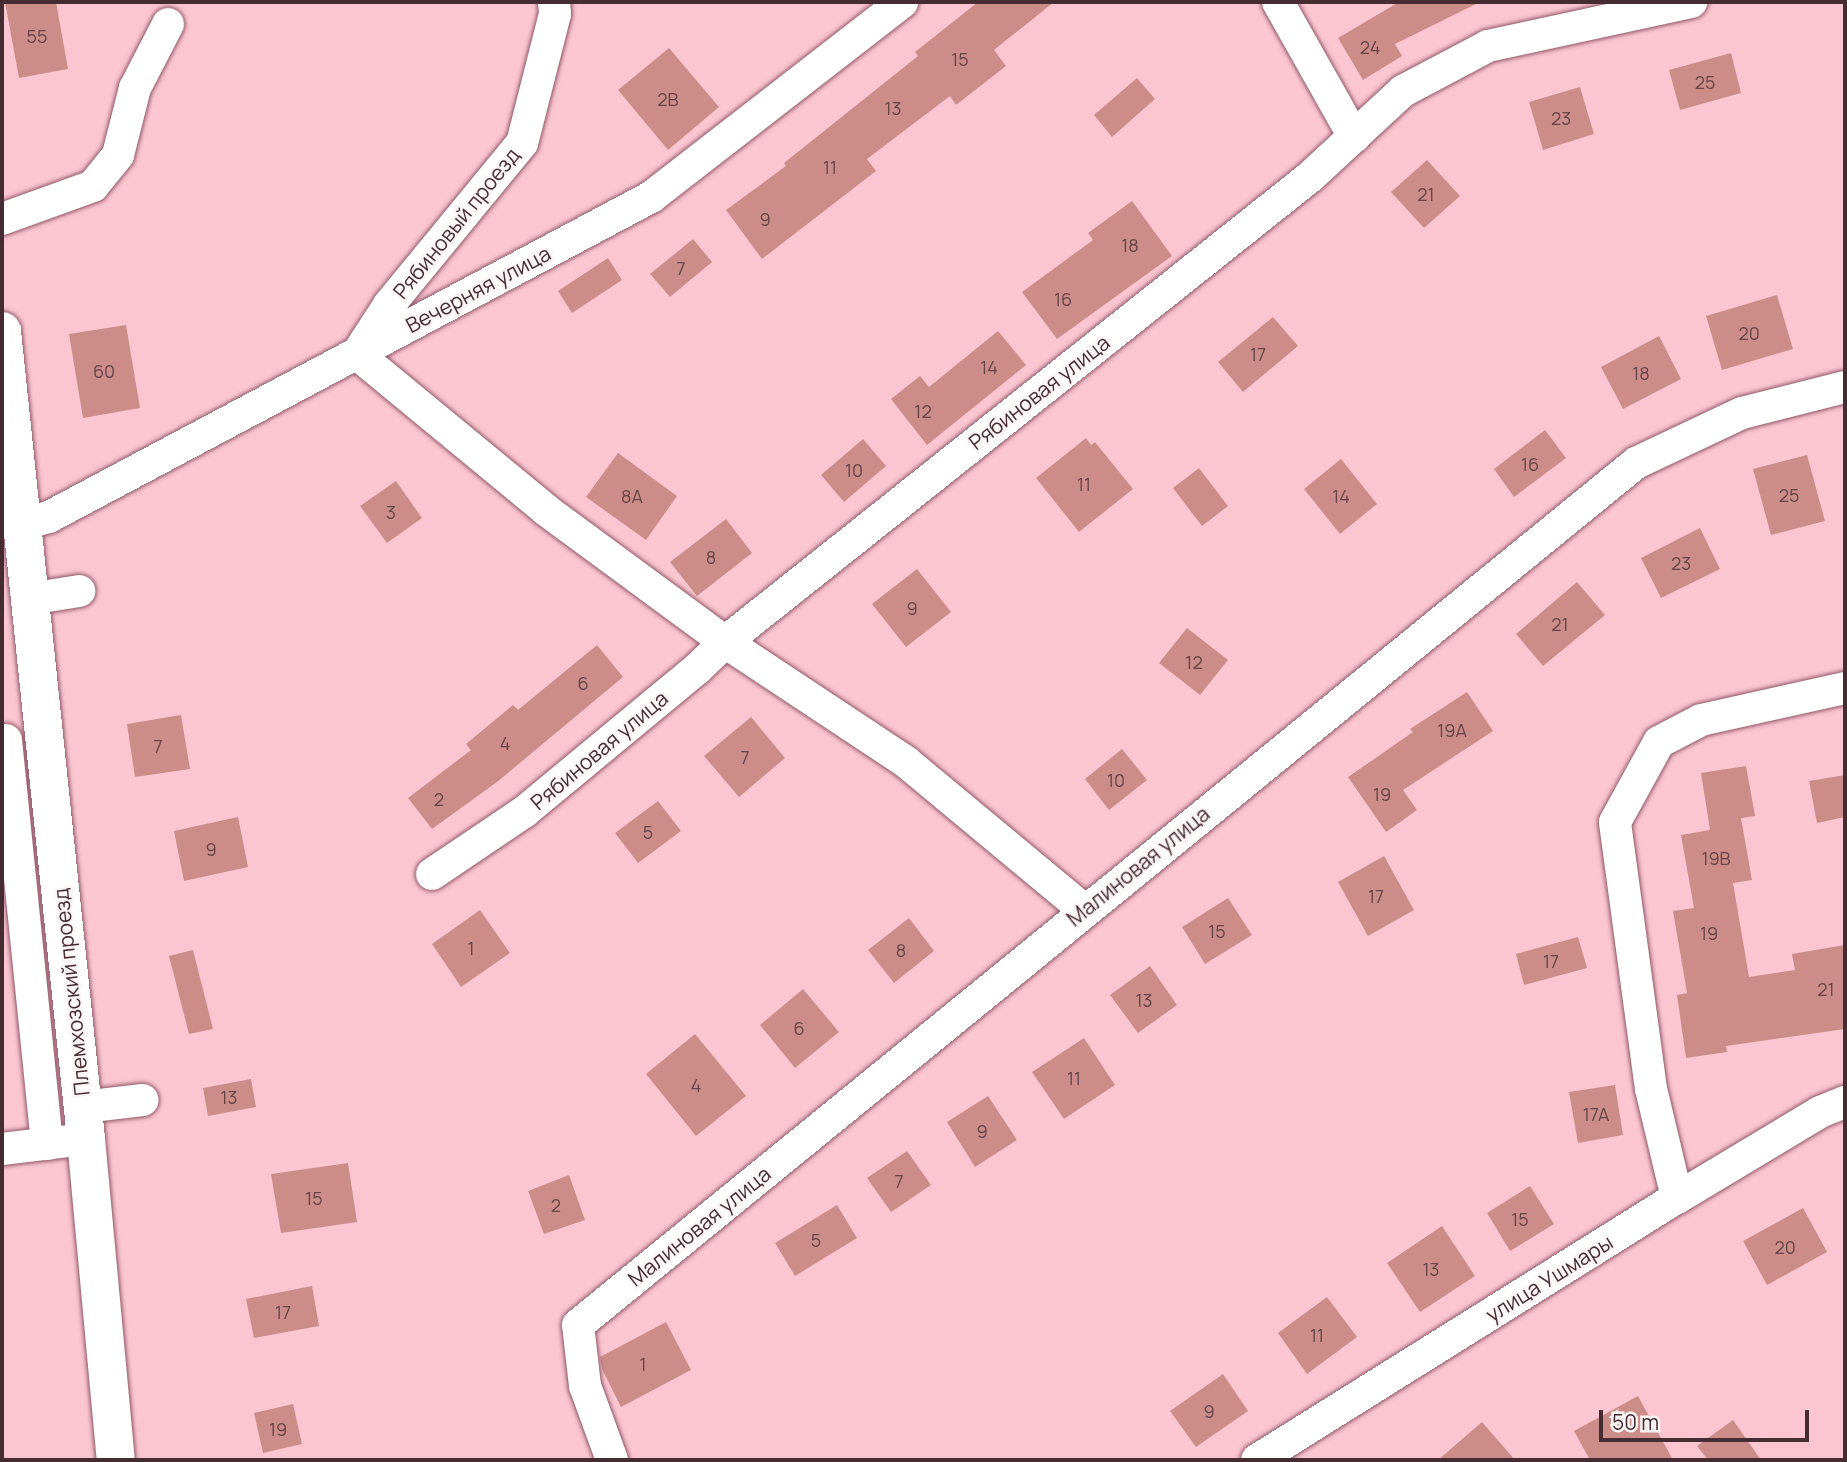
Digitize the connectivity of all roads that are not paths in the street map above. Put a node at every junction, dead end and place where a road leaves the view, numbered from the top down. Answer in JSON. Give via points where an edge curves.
{"nodes":[{"id":1,"x":902,"y":2,"type":"edge"},
{"id":2,"x":1278,"y":2,"type":"edge"},
{"id":3,"x":1691,"y":2,"type":"edge"},
{"id":4,"x":557,"y":6,"type":"edge"},
{"id":5,"x":168,"y":24,"type":"dead end"},
{"id":6,"x":1354,"y":137,"type":"junction"},
{"id":7,"x":2,"y":219,"type":"edge"},
{"id":8,"x":2,"y":331,"type":"edge"},
{"id":9,"x":357,"y":354,"type":"junction"},
{"id":10,"x":1845,"y":387,"type":"edge"},
{"id":11,"x":22,"y":525,"type":"junction"},
{"id":12,"x":79,"y":591,"type":"dead end"},
{"id":13,"x":29,"y":599,"type":"junction"},
{"id":14,"x":725,"y":642,"type":"junction"},
{"id":15,"x":1845,"y":688,"type":"edge"},
{"id":16,"x":17,"y":739,"type":"edge"},
{"id":17,"x":432,"y":874,"type":"dead end"},
{"id":18,"x":1084,"y":910,"type":"junction"},
{"id":19,"x":143,"y":1100,"type":"dead end"},
{"id":20,"x":1845,"y":1102,"type":"edge"},
{"id":21,"x":85,"y":1123,"type":"junction"},
{"id":22,"x":47,"y":1144,"type":"junction"},
{"id":23,"x":2,"y":1149,"type":"edge"},
{"id":24,"x":1677,"y":1198,"type":"junction"},
{"id":25,"x":116,"y":1460,"type":"edge"},
{"id":26,"x":612,"y":1460,"type":"edge"},
{"id":27,"x":1257,"y":1460,"type":"edge"}],
"edges":[{"from":1,"to":9,"type":"street","name":"Вечерняя улица","via":[[651,197]]},
{"from":2,"to":6,"type":"street"},
{"from":3,"to":6,"type":"street","name":"Рябиновая улица","via":[[1488,46],[1403,91]]},
{"from":4,"to":9,"type":"street","name":"Рябиновый проезд","via":[[522,143],[389,305]]},
{"from":5,"to":7,"type":"street","via":[[135,88],[118,155],[93,186]]},
{"from":6,"to":14,"type":"street","name":"Рябиновая улица","via":[[1310,177]]},
{"from":8,"to":11,"type":"main road","name":"Племхозский проезд"},
{"from":9,"to":11,"type":"street","name":"Вечерняя улица","via":[[49,517]]},
{"from":9,"to":14,"type":"street","via":[[546,510]]},
{"from":10,"to":18,"type":"street","name":"Малиновая улица","via":[[1742,413],[1636,463]]},
{"from":11,"to":13,"type":"main road","name":"Племхозский проезд"},
{"from":12,"to":13,"type":"street"},
{"from":13,"to":16,"type":"main road","name":"Племхозский проезд"},
{"from":14,"to":17,"type":"street","name":"Рябиновая улица","via":[[524,812]]},
{"from":14,"to":18,"type":"street","via":[[906,762]]},
{"from":15,"to":24,"type":"street","via":[[1701,720],[1659,742],[1615,822],[1651,1089]]},
{"from":16,"to":21,"type":"main road","name":"Племхозский проезд"},
{"from":16,"to":22,"type":"street"},
{"from":18,"to":26,"type":"street","name":"Малиновая улица","via":[[578,1325],[585,1386]]},
{"from":19,"to":21,"type":"street"},
{"from":20,"to":24,"type":"street","name":"улица Ушмары","via":[[1820,1112]]},
{"from":21,"to":22,"type":"street"},
{"from":21,"to":25,"type":"main road","name":"Племхозский проезд"},
{"from":22,"to":23,"type":"street"},
{"from":24,"to":27,"type":"street","name":"улица Ушмары"}]}
